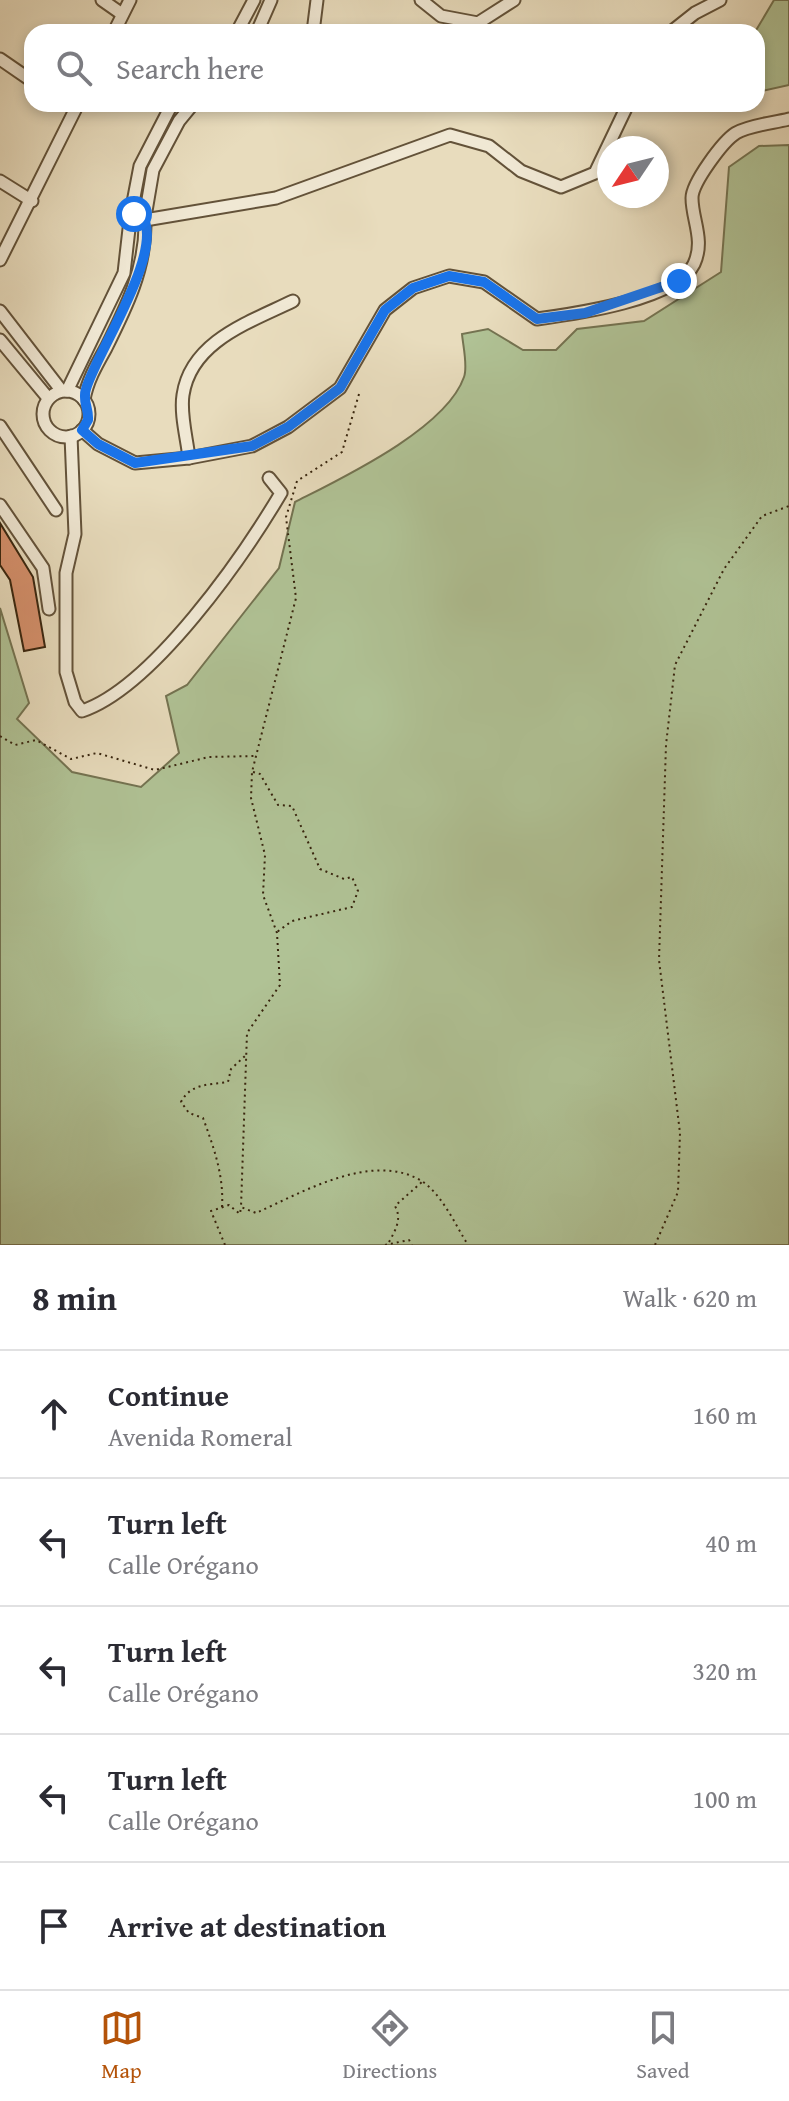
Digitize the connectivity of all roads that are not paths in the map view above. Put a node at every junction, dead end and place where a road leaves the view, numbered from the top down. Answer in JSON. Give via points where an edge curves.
{"nodes":[{"id":1,"x":102,"y":0,"type":"edge"},
{"id":2,"x":130,"y":0,"type":"edge"},
{"id":3,"x":254,"y":0,"type":"edge"},
{"id":4,"x":271,"y":0,"type":"edge"},
{"id":5,"x":317,"y":0,"type":"edge"},
{"id":6,"x":421,"y":0,"type":"edge"},
{"id":7,"x":514,"y":0,"type":"edge"},
{"id":8,"x":720,"y":0,"type":"edge"},
{"id":9,"x":122,"y":14,"type":"junction"},
{"id":10,"x":118,"y":24,"type":"edge"},
{"id":11,"x":241,"y":24,"type":"edge"},
{"id":12,"x":260,"y":24,"type":"edge"},
{"id":13,"x":314,"y":24,"type":"edge"},
{"id":14,"x":681,"y":24,"type":"edge"},
{"id":15,"x":0,"y":59,"type":"edge"},
{"id":16,"x":24,"y":76,"type":"edge"},
{"id":17,"x":69,"y":112,"type":"edge"},
{"id":18,"x":168,"y":112,"type":"edge"},
{"id":19,"x":186,"y":112,"type":"edge"},
{"id":20,"x":624,"y":112,"type":"edge"},
{"id":21,"x":789,"y":119,"type":"edge"},
{"id":22,"x":0,"y":181,"type":"edge"},
{"id":23,"x":32,"y":201,"type":"junction"},
{"id":24,"x":130,"y":219,"type":"junction"},
{"id":25,"x":145,"y":220,"type":"junction"},
{"id":26,"x":0,"y":260,"type":"edge"},
{"id":27,"x":293,"y":301,"type":"dead end"},
{"id":28,"x":0,"y":311,"type":"edge"},
{"id":29,"x":0,"y":340,"type":"edge"},
{"id":30,"x":64,"y":391,"type":"junction"},
{"id":31,"x":48,"y":398,"type":"junction"},
{"id":32,"x":84,"y":400,"type":"junction"},
{"id":33,"x":0,"y":426,"type":"edge"},
{"id":34,"x":77,"y":433,"type":"junction"},
{"id":35,"x":189,"y":458,"type":"junction"},
{"id":36,"x":269,"y":478,"type":"dead end"},
{"id":37,"x":0,"y":505,"type":"edge"},
{"id":38,"x":56,"y":510,"type":"dead end"},
{"id":39,"x":49,"y":609,"type":"dead end"}],
"edges":[{"from":1,"to":9,"type":"street"},
{"from":2,"to":9,"type":"street"},
{"from":3,"to":11,"type":"street"},
{"from":4,"to":12,"type":"street"},
{"from":5,"to":13,"type":"street"},
{"from":6,"to":7,"type":"street","via":[[441,16],[478,23]]},
{"from":8,"to":14,"type":"street"},
{"from":9,"to":10,"type":"street"},
{"from":15,"to":16,"type":"street"},
{"from":17,"to":23,"type":"street"},
{"from":18,"to":24,"type":"street","via":[[140,166]]},
{"from":19,"to":25,"type":"street","via":[[153,170]]},
{"from":20,"to":25,"type":"street","via":[[595,173],[561,187],[521,171],[489,146],[450,135],[276,198]]},
{"from":21,"to":35,"type":"street","via":[[735,134],[708,164],[691,196],[700,232],[694,263],[679,281],[585,313],[537,319],[484,282],[449,276],[413,288],[370,330],[340,388],[252,446]]},
{"from":22,"to":23,"type":"street"},
{"from":23,"to":26,"type":"street"},
{"from":24,"to":25,"type":"street","via":[[138,228]]},
{"from":24,"to":30,"type":"street","via":[[124,273]]},
{"from":25,"to":32,"type":"street","via":[[144,254],[128,304]]},
{"from":27,"to":35,"type":"street","via":[[226,334],[194,362],[183,396]]},
{"from":28,"to":30,"type":"street"},
{"from":29,"to":31,"type":"street"},
{"from":30,"to":31,"type":"street"},
{"from":30,"to":32,"type":"street"},
{"from":31,"to":34,"type":"street","via":[[45,422],[56,434]]},
{"from":32,"to":34,"type":"street","via":[[89,414]]},
{"from":33,"to":38,"type":"street"},
{"from":34,"to":35,"type":"street","via":[[135,463]]},
{"from":34,"to":36,"type":"street","via":[[75,534],[66,573],[66,672],[82,711],[97,706],[131,678],[196,617],[281,493]]},
{"from":37,"to":39,"type":"street","via":[[43,568]]}]}
